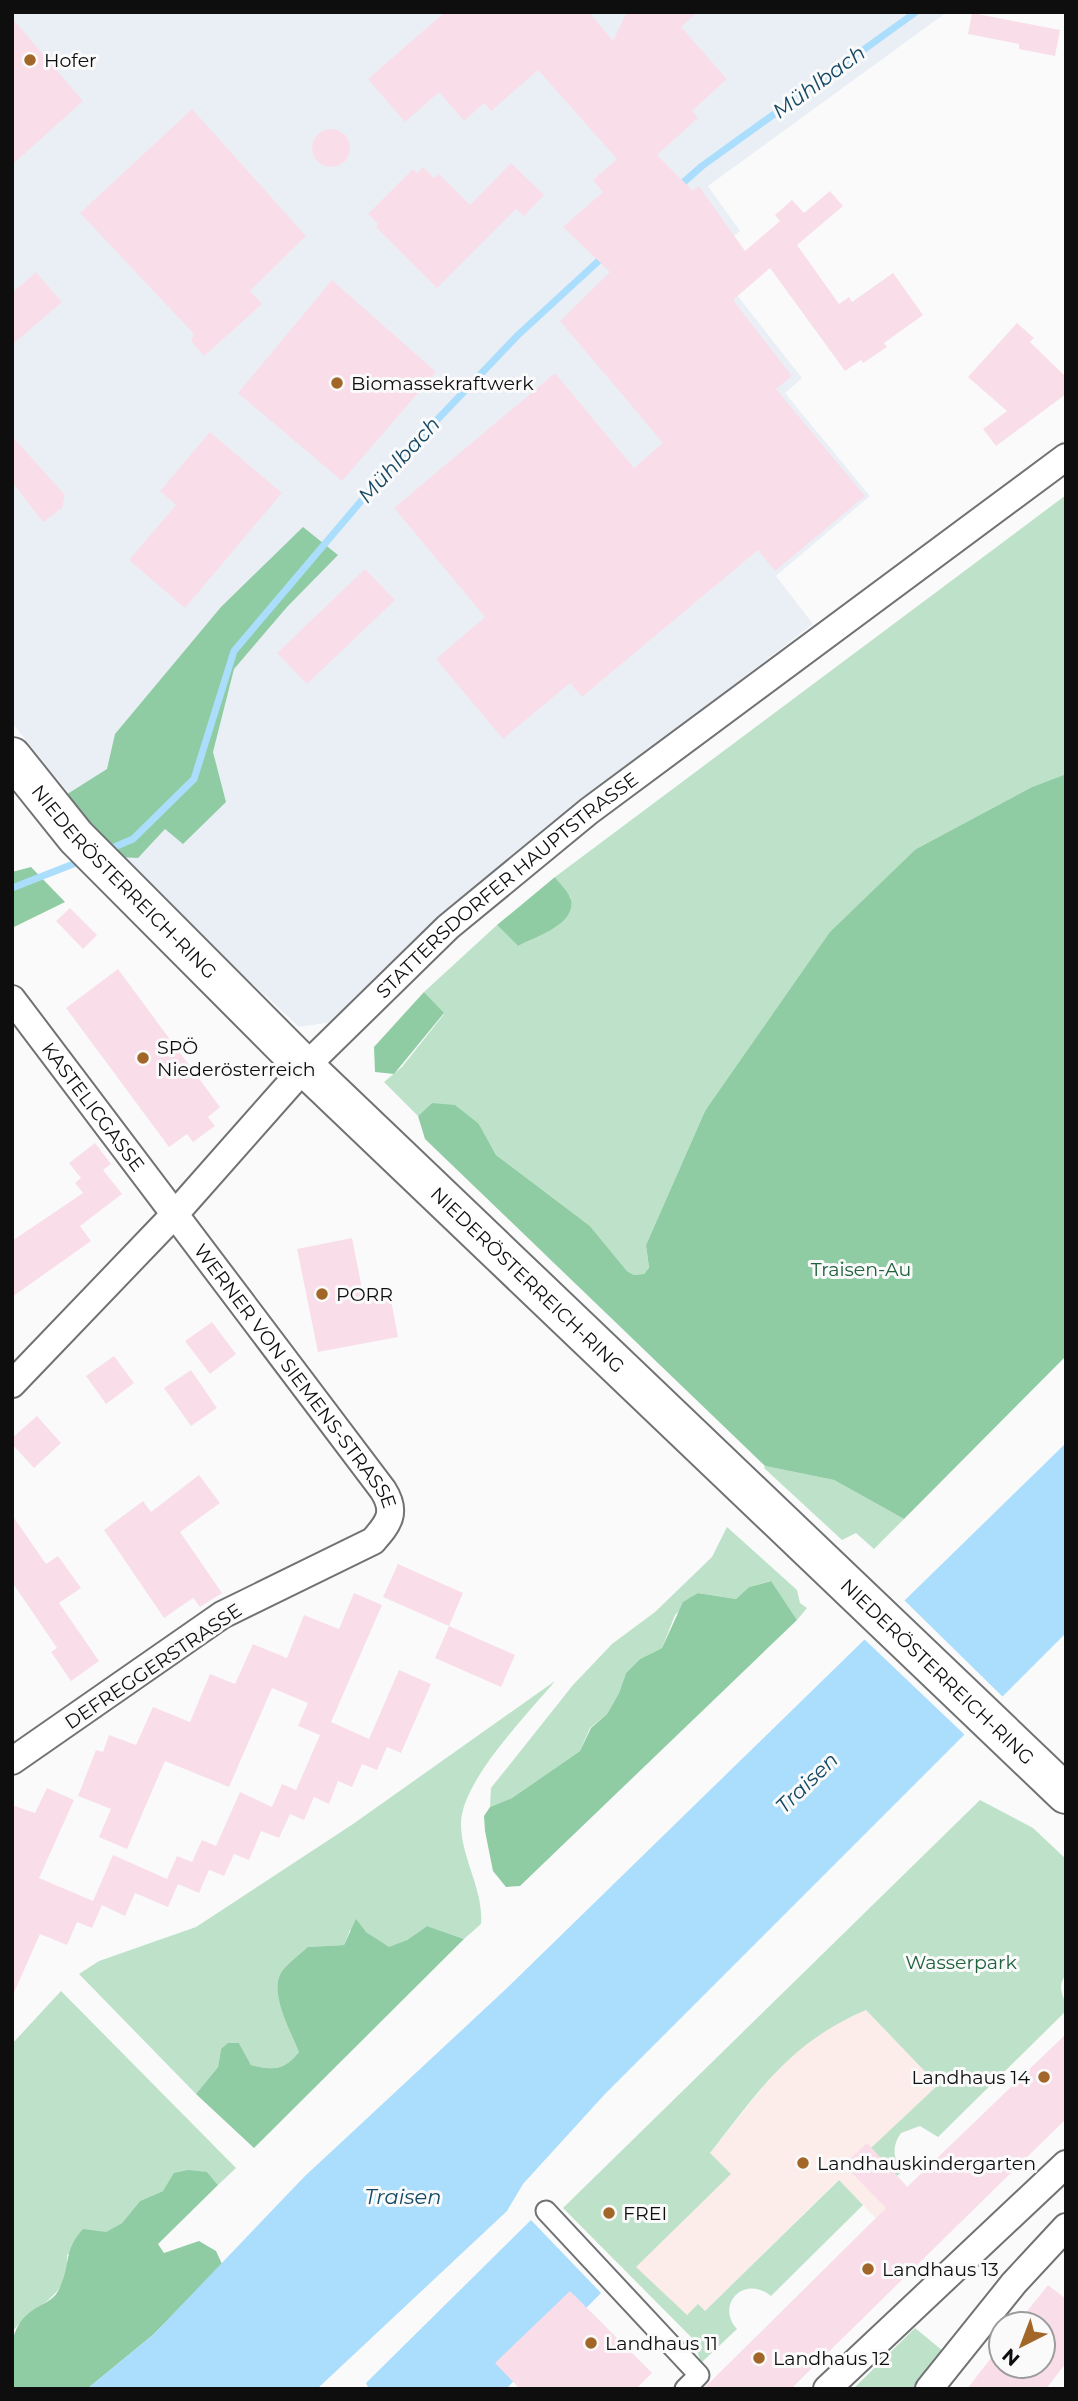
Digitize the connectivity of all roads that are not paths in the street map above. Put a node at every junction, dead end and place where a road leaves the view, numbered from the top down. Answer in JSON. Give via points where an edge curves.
{"nodes":[{"id":1,"x":1066,"y":457,"type":"edge"},
{"id":2,"x":12,"y":757,"type":"edge"},
{"id":3,"x":12,"y":999,"type":"edge"},
{"id":4,"x":306,"y":1067,"type":"junction"},
{"id":5,"x":175,"y":1214,"type":"junction"},
{"id":6,"x":12,"y":1384,"type":"edge"},
{"id":7,"x":373,"y":1541,"type":"joint"},
{"id":8,"x":12,"y":1761,"type":"edge"},
{"id":9,"x":1063,"y":1793,"type":"edge"},
{"id":10,"x":1066,"y":2164,"type":"edge"},
{"id":11,"x":546,"y":2211,"type":"dead end"},
{"id":12,"x":1066,"y":2227,"type":"edge"},
{"id":13,"x":685,"y":2389,"type":"edge"},
{"id":14,"x":827,"y":2389,"type":"edge"},
{"id":15,"x":929,"y":2389,"type":"edge"}],
"edges":[{"from":1,"to":4,"type":"street","name":"STATTERSDORFER HAUPTSTRASSE","via":[[589,811],[448,928]]},
{"from":2,"to":4,"type":"main road","name":"NIEDERÖSTERREICH-RING","via":[[76,837]]},
{"from":3,"to":5,"type":"street","name":"KASTELICGASSE"},
{"from":4,"to":5,"type":"street","name":"STATTERSDORFER HAUPTSTRASSE"},
{"from":4,"to":9,"type":"main road","name":"NIEDERÖSTERREICH-RING"},
{"from":5,"to":6,"type":"street","name":"STATTERSDORFER HAUPTSTRASSE"},
{"from":5,"to":7,"type":"street","name":"WERNER VON SIEMENS-STRASSE","via":[[391,1504],[389,1520]]},
{"from":7,"to":8,"type":"street","name":"DEFREGGERSTRASSE","via":[[222,1615]]},
{"from":10,"to":14,"type":"street"},
{"from":11,"to":13,"type":"street","via":[[699,2375]]},
{"from":12,"to":15,"type":"street","via":[[997,2302]]}]}
